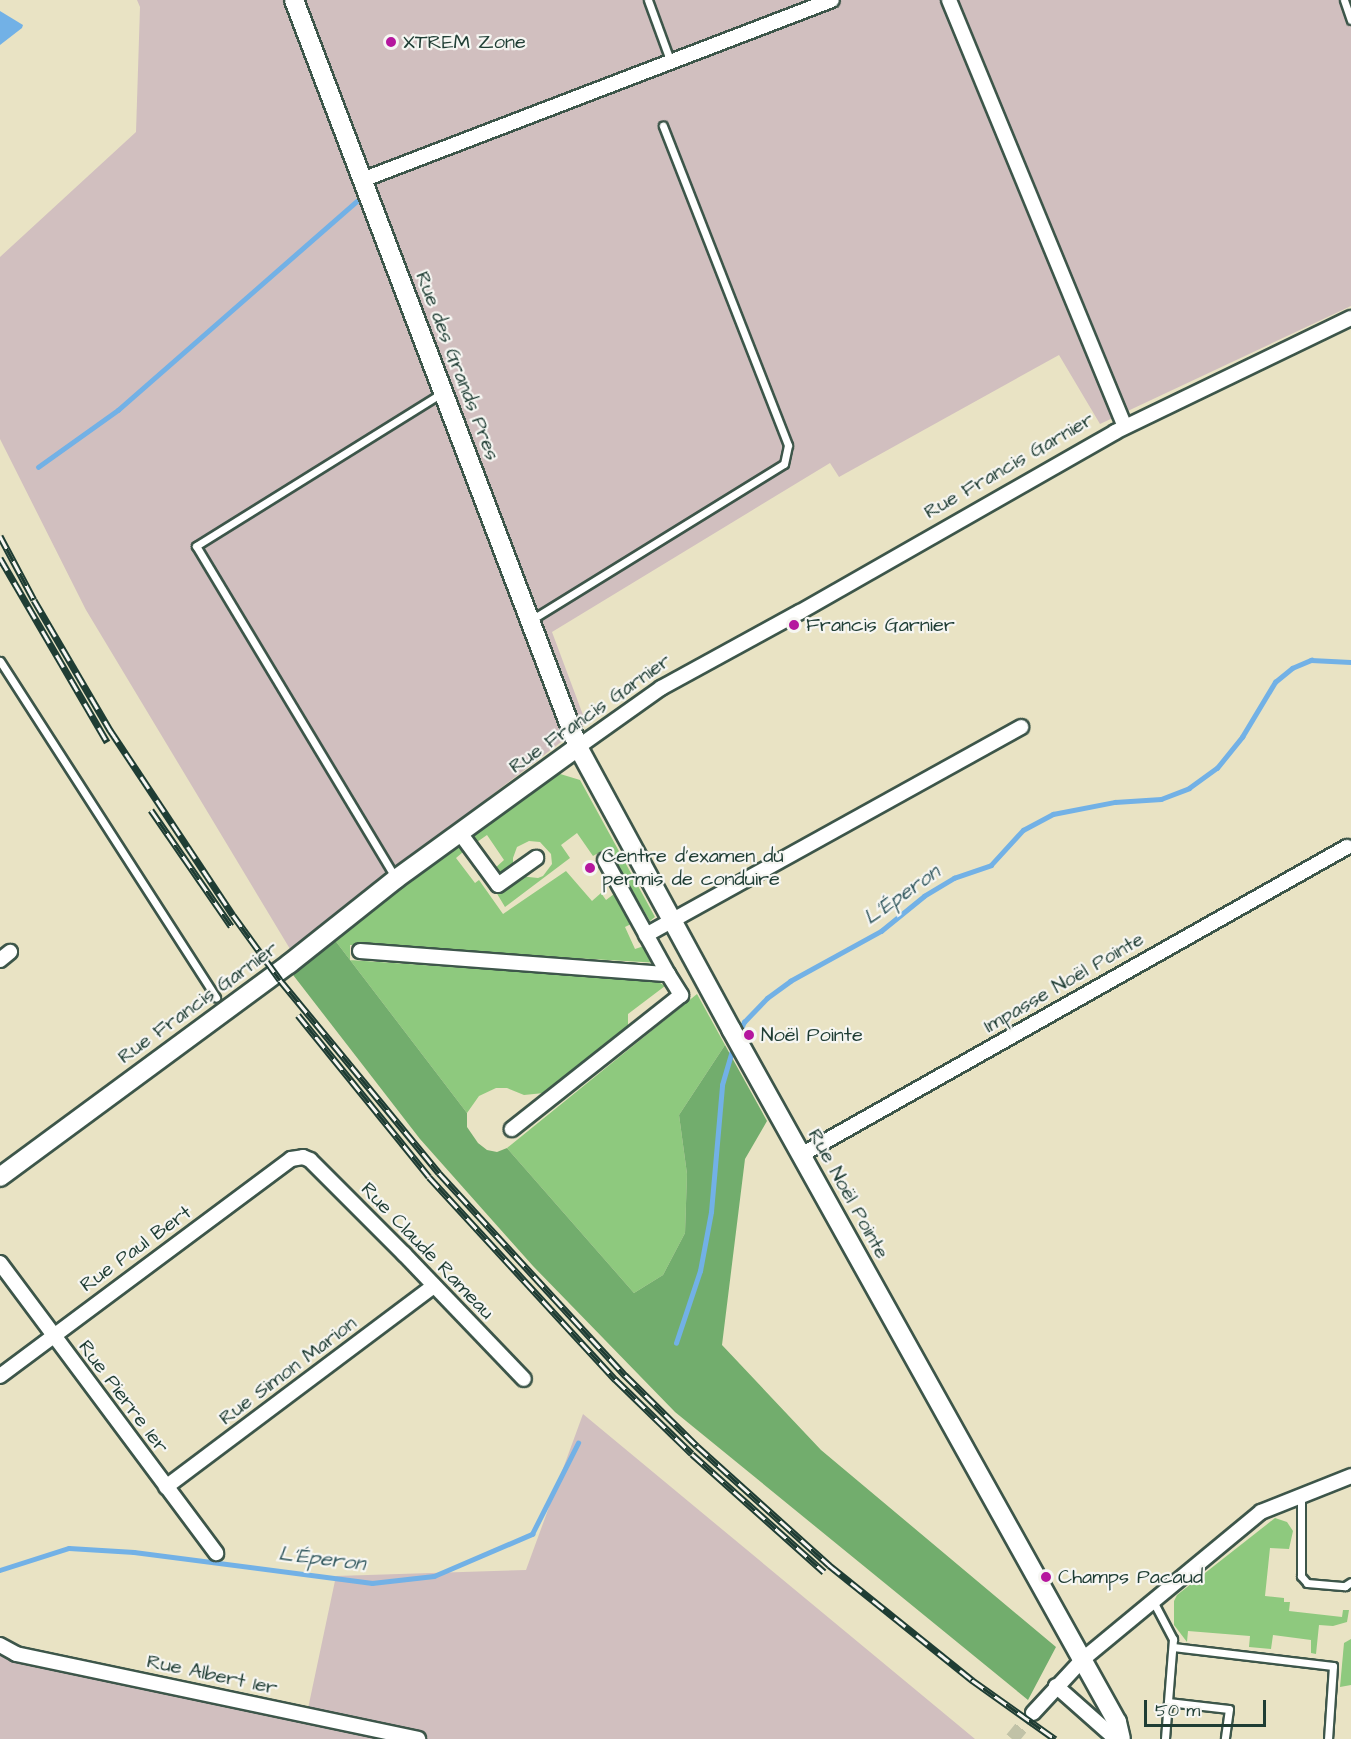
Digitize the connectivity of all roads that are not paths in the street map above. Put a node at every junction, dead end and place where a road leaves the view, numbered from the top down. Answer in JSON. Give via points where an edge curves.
{"nodes":[{"id":1,"x":294,"y":0,"type":"edge"},
{"id":2,"x":648,"y":0,"type":"edge"},
{"id":3,"x":832,"y":0,"type":"edge"},
{"id":4,"x":949,"y":0,"type":"edge"},
{"id":5,"x":1344,"y":0,"type":"edge"},
{"id":6,"x":1351,"y":21,"type":"edge"},
{"id":7,"x":670,"y":60,"type":"junction"},
{"id":8,"x":663,"y":126,"type":"dead end"},
{"id":9,"x":362,"y":180,"type":"junction"},
{"id":10,"x":1351,"y":318,"type":"edge"},
{"id":11,"x":443,"y":393,"type":"junction"},
{"id":12,"x":1125,"y":426,"type":"junction"},
{"id":13,"x":531,"y":620,"type":"junction"},
{"id":14,"x":0,"y":661,"type":"edge"},
{"id":15,"x":1021,"y":727,"type":"dead end"},
{"id":16,"x":578,"y":747,"type":"junction"},
{"id":17,"x":460,"y":833,"type":"junction"},
{"id":18,"x":1347,"y":847,"type":"dead end"},
{"id":19,"x":536,"y":858,"type":"dead end"},
{"id":20,"x":605,"y":860,"type":"dead end"},
{"id":21,"x":396,"y":879,"type":"junction"},
{"id":22,"x":672,"y":922,"type":"junction"},
{"id":23,"x":646,"y":935,"type":"junction"},
{"id":24,"x":360,"y":951,"type":"dead end"},
{"id":25,"x":668,"y":974,"type":"junction"},
{"id":26,"x":216,"y":998,"type":"dead end"},
{"id":27,"x":512,"y":1129,"type":"dead end"},
{"id":28,"x":801,"y":1155,"type":"junction"},
{"id":29,"x":298,"y":1157,"type":"joint"},
{"id":30,"x":0,"y":1177,"type":"edge"},
{"id":31,"x":0,"y":1263,"type":"edge"},
{"id":32,"x":434,"y":1286,"type":"junction"},
{"id":33,"x":53,"y":1335,"type":"junction"},
{"id":34,"x":0,"y":1376,"type":"edge"},
{"id":35,"x":524,"y":1379,"type":"dead end"},
{"id":36,"x":1351,"y":1476,"type":"edge"},
{"id":37,"x":166,"y":1487,"type":"junction"},
{"id":38,"x":1301,"y":1496,"type":"junction"},
{"id":39,"x":216,"y":1553,"type":"dead end"},
{"id":40,"x":1351,"y":1582,"type":"edge"},
{"id":41,"x":1154,"y":1603,"type":"junction"},
{"id":42,"x":0,"y":1645,"type":"edge"},
{"id":43,"x":1173,"y":1647,"type":"junction"},
{"id":44,"x":1082,"y":1660,"type":"junction"},
{"id":45,"x":1056,"y":1686,"type":"junction"},
{"id":46,"x":1168,"y":1702,"type":"junction"},
{"id":47,"x":1033,"y":1713,"type":"tunnel mouth"},
{"id":48,"x":418,"y":1739,"type":"edge"},
{"id":49,"x":1116,"y":1739,"type":"edge"},
{"id":50,"x":1121,"y":1739,"type":"edge"},
{"id":51,"x":1165,"y":1739,"type":"edge"},
{"id":52,"x":1226,"y":1739,"type":"edge"},
{"id":53,"x":1328,"y":1739,"type":"edge"}],
"edges":[{"from":1,"to":9,"type":"street","name":"Rue des Grands Pres"},
{"from":2,"to":7,"type":"lane"},
{"from":3,"to":7,"type":"street"},
{"from":4,"to":12,"type":"street"},
{"from":5,"to":6,"type":"lane"},
{"from":7,"to":9,"type":"street"},
{"from":8,"to":13,"type":"lane","via":[[788,445],[784,464]]},
{"from":9,"to":11,"type":"street","name":"Rue des Grands Pres"},
{"from":10,"to":12,"type":"street","name":"Rue Francis Garnier"},
{"from":11,"to":13,"type":"street","name":"Rue des Grands Pres"},
{"from":11,"to":21,"type":"lane","via":[[196,546]]},
{"from":12,"to":16,"type":"street","name":"Rue Francis Garnier","via":[[661,687]]},
{"from":13,"to":16,"type":"street","name":"Rue des Grands Pres"},
{"from":14,"to":26,"type":"lane"},
{"from":15,"to":22,"type":"street"},
{"from":16,"to":17,"type":"street","name":"Rue Francis Garnier"},
{"from":16,"to":22,"type":"street","name":"Rue Noël Pointe"},
{"from":17,"to":19,"type":"street","via":[[498,885]]},
{"from":17,"to":21,"type":"street","name":"Rue Francis Garnier"},
{"from":18,"to":28,"type":"street","name":"Impasse Noël Pointe"},
{"from":20,"to":23,"type":"street"},
{"from":21,"to":30,"type":"street","name":"Rue Francis Garnier","via":[[289,964]]},
{"from":22,"to":23,"type":"street"},
{"from":22,"to":28,"type":"street","name":"Rue Noël Pointe"},
{"from":23,"to":25,"type":"street"},
{"from":24,"to":25,"type":"street"},
{"from":25,"to":27,"type":"street","via":[[681,995]]},
{"from":28,"to":44,"type":"street","name":"Rue Noël Pointe"},
{"from":29,"to":32,"type":"street","name":"Rue Claude Rameau","via":[[310,1160]]},
{"from":29,"to":33,"type":"street","name":"Rue Paul Bert"},
{"from":31,"to":33,"type":"street","name":"Rue Pierre 1er"},
{"from":32,"to":35,"type":"street","name":"Rue Claude Rameau"},
{"from":32,"to":37,"type":"street","name":"Rue Simon Marion"},
{"from":33,"to":34,"type":"street","name":"Rue Paul Bert"},
{"from":33,"to":37,"type":"street","name":"Rue Pierre 1er"},
{"from":36,"to":38,"type":"street"},
{"from":37,"to":39,"type":"street","name":"Rue Pierre 1er"},
{"from":38,"to":40,"type":"lane","via":[[1301,1576],[1307,1583],[1345,1586]]},
{"from":38,"to":41,"type":"street","via":[[1261,1512]]},
{"from":41,"to":43,"type":"lane"},
{"from":41,"to":44,"type":"street"},
{"from":42,"to":48,"type":"street","name":"Rue Albert 1er","via":[[16,1654]]},
{"from":43,"to":46,"type":"lane"},
{"from":43,"to":53,"type":"lane","via":[[1333,1666]]},
{"from":44,"to":45,"type":"street"},
{"from":44,"to":50,"type":"street","name":"Rue Noël Pointe","via":[[1117,1722]]},
{"from":45,"to":47,"type":"street"},
{"from":45,"to":49,"type":"street"},
{"from":46,"to":51,"type":"lane"},
{"from":46,"to":52,"type":"lane","via":[[1229,1709]]}]}
